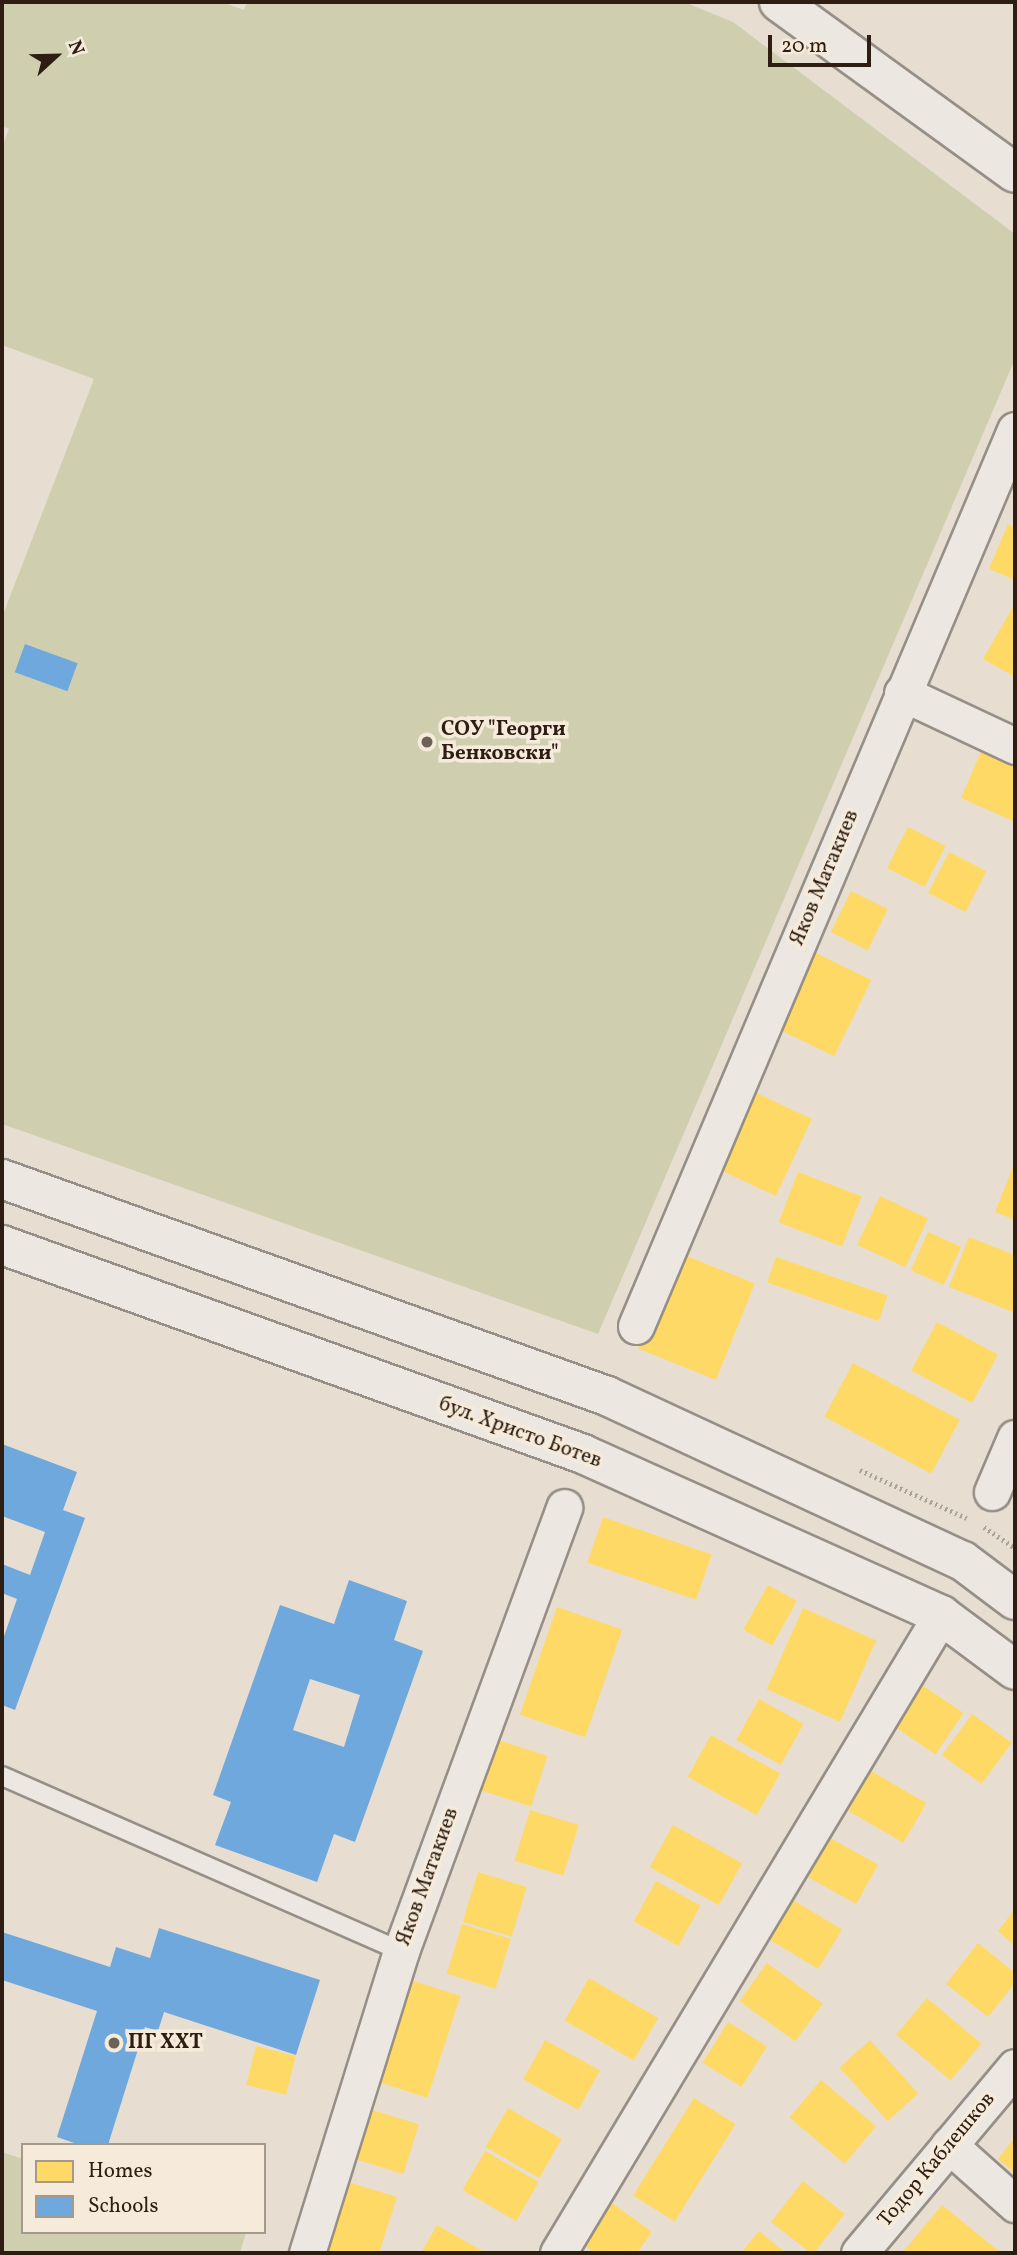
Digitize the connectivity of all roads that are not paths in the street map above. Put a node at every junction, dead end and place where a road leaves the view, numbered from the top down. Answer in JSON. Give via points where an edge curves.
{"nodes":[{"id":1,"x":785,"y":3,"type":"edge"},
{"id":2,"x":1015,"y":173,"type":"edge"},
{"id":3,"x":1015,"y":430,"type":"edge"},
{"id":4,"x":902,"y":693,"type":"junction"},
{"id":5,"x":1015,"y":746,"type":"edge"},
{"id":6,"x":2,"y":1178,"type":"edge"},
{"id":7,"x":2,"y":1245,"type":"edge"},
{"id":8,"x":636,"y":1326,"type":"dead end"},
{"id":9,"x":1015,"y":1438,"type":"edge"},
{"id":10,"x":992,"y":1492,"type":"dead end"},
{"id":11,"x":564,"y":1507,"type":"dead end"},
{"id":12,"x":1015,"y":1600,"type":"edge"},
{"id":13,"x":941,"y":1615,"type":"junction"},
{"id":14,"x":1015,"y":1670,"type":"edge"},
{"id":15,"x":2,"y":1776,"type":"edge"},
{"id":16,"x":401,"y":1951,"type":"junction"},
{"id":17,"x":1015,"y":2067,"type":"edge"},
{"id":18,"x":948,"y":2145,"type":"junction"},
{"id":19,"x":1015,"y":2204,"type":"edge"},
{"id":20,"x":307,"y":2253,"type":"edge"},
{"id":21,"x":558,"y":2253,"type":"edge"},
{"id":22,"x":859,"y":2253,"type":"edge"}],
"edges":[{"from":1,"to":2,"type":"street"},
{"from":3,"to":4,"type":"street","name":"Яков Матакиев"},
{"from":4,"to":5,"type":"street"},
{"from":4,"to":8,"type":"street","name":"Яков Матакиев"},
{"from":6,"to":12,"type":"street","via":[[607,1396],[963,1561]]},
{"from":7,"to":13,"type":"street","name":"бул. Христо Ботев","via":[[583,1454]]},
{"from":9,"to":10,"type":"street"},
{"from":11,"to":16,"type":"street","name":"Яков Матакиев"},
{"from":13,"to":14,"type":"street","name":"бул. Христо Ботев"},
{"from":13,"to":21,"type":"street"},
{"from":15,"to":16,"type":"lane"},
{"from":16,"to":20,"type":"street","name":"Яков Матакиев"},
{"from":17,"to":18,"type":"street","name":"Тодор Каблешков"},
{"from":18,"to":19,"type":"street"},
{"from":18,"to":22,"type":"street","name":"Тодор Каблешков"}]}
